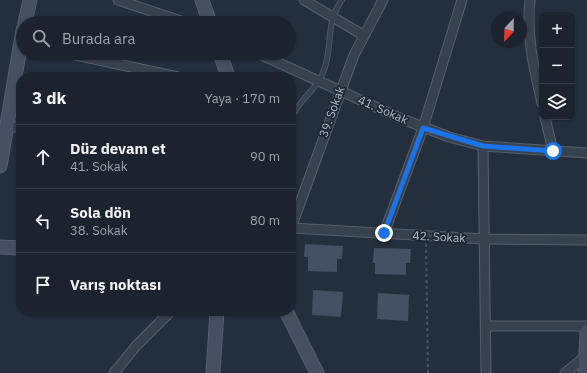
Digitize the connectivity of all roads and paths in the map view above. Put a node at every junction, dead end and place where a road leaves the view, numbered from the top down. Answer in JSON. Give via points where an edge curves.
{"nodes":[{"id":1,"x":30,"y":0,"type":"edge"},
{"id":2,"x":118,"y":0,"type":"edge"},
{"id":3,"x":202,"y":0,"type":"edge"},
{"id":4,"x":304,"y":0,"type":"edge"},
{"id":5,"x":342,"y":0,"type":"edge"},
{"id":6,"x":383,"y":0,"type":"edge"},
{"id":7,"x":462,"y":0,"type":"edge"},
{"id":8,"x":530,"y":0,"type":"edge"},
{"id":9,"x":26,"y":16,"type":"edge"},
{"id":10,"x":165,"y":16,"type":"edge"},
{"id":11,"x":208,"y":16,"type":"edge"},
{"id":12,"x":332,"y":17,"type":"junction"},
{"id":13,"x":363,"y":35,"type":"junction"},
{"id":14,"x":19,"y":60,"type":"edge"},
{"id":15,"x":99,"y":60,"type":"edge"},
{"id":16,"x":222,"y":60,"type":"edge"},
{"id":17,"x":272,"y":60,"type":"edge"},
{"id":18,"x":17,"y":72,"type":"edge"},
{"id":19,"x":155,"y":72,"type":"edge"},
{"id":20,"x":226,"y":72,"type":"edge"},
{"id":21,"x":16,"y":75,"type":"edge"},
{"id":22,"x":320,"y":82,"type":"junction"},
{"id":23,"x":539,"y":89,"type":"edge"},
{"id":24,"x":340,"y":91,"type":"junction"},
{"id":25,"x":296,"y":108,"type":"edge"},
{"id":26,"x":546,"y":120,"type":"edge"},
{"id":27,"x":6,"y":127,"type":"junction"},
{"id":28,"x":16,"y":127,"type":"edge"},
{"id":29,"x":423,"y":128,"type":"junction"},
{"id":30,"x":483,"y":146,"type":"junction"},
{"id":31,"x":553,"y":151,"type":"junction"},
{"id":32,"x":587,"y":153,"type":"edge"},
{"id":33,"x":0,"y":166,"type":"edge"},
{"id":34,"x":296,"y":214,"type":"edge"},
{"id":35,"x":296,"y":228,"type":"edge"},
{"id":36,"x":384,"y":233,"type":"junction"},
{"id":37,"x":426,"y":236,"type":"junction"},
{"id":38,"x":484,"y":239,"type":"junction"},
{"id":39,"x":587,"y":240,"type":"edge"},
{"id":40,"x":0,"y":247,"type":"edge"},
{"id":41,"x":16,"y":248,"type":"edge"},
{"id":42,"x":166,"y":316,"type":"edge"},
{"id":43,"x":217,"y":316,"type":"edge"},
{"id":44,"x":288,"y":316,"type":"edge"},
{"id":45,"x":486,"y":326,"type":"junction"},
{"id":46,"x":587,"y":326,"type":"edge"},
{"id":47,"x":587,"y":332,"type":"edge"},
{"id":48,"x":586,"y":356,"type":"edge"},
{"id":49,"x":114,"y":373,"type":"edge"},
{"id":50,"x":213,"y":373,"type":"edge"},
{"id":51,"x":317,"y":373,"type":"edge"},
{"id":52,"x":428,"y":373,"type":"edge"},
{"id":53,"x":486,"y":373,"type":"edge"},
{"id":54,"x":565,"y":373,"type":"edge"},
{"id":55,"x":585,"y":373,"type":"edge"}],
"edges":[{"from":1,"to":9,"type":"street"},
{"from":2,"to":10,"type":"street"},
{"from":3,"to":11,"type":"street"},
{"from":4,"to":12,"type":"street"},
{"from":5,"to":12,"type":"lane"},
{"from":6,"to":13,"type":"street","name":"39. Sokak"},
{"from":7,"to":29,"type":"street"},
{"from":8,"to":23,"type":"street","via":[[530,47]]},
{"from":12,"to":13,"type":"street"},
{"from":12,"to":22,"type":"lane","via":[[330,51]]},
{"from":13,"to":24,"type":"street","name":"39. Sokak"},
{"from":14,"to":18,"type":"street"},
{"from":15,"to":19,"type":"street"},
{"from":16,"to":20,"type":"street"},
{"from":17,"to":22,"type":"street","name":"41. Sokak"},
{"from":21,"to":27,"type":"street"},
{"from":22,"to":24,"type":"street","name":"41. Sokak"},
{"from":22,"to":25,"type":"lane"},
{"from":24,"to":29,"type":"street","name":"41. Sokak"},
{"from":24,"to":34,"type":"street","name":"39. Sokak"},
{"from":26,"to":31,"type":"street"},
{"from":27,"to":28,"type":"street"},
{"from":27,"to":33,"type":"street"},
{"from":29,"to":30,"type":"street","name":"41. Sokak"},
{"from":29,"to":36,"type":"street"},
{"from":30,"to":31,"type":"street","name":"41. Sokak"},
{"from":30,"to":38,"type":"street"},
{"from":31,"to":32,"type":"street","name":"41. Sokak"},
{"from":35,"to":36,"type":"street","name":"42. Sokak"},
{"from":36,"to":37,"type":"street","name":"42. Sokak"},
{"from":37,"to":38,"type":"street","name":"42. Sokak"},
{"from":37,"to":52,"type":"path"},
{"from":38,"to":39,"type":"street","name":"42. Sokak"},
{"from":38,"to":45,"type":"street"},
{"from":40,"to":41,"type":"street"},
{"from":42,"to":49,"type":"street"},
{"from":43,"to":50,"type":"street"},
{"from":44,"to":51,"type":"street"},
{"from":45,"to":46,"type":"street"},
{"from":45,"to":53,"type":"street"},
{"from":47,"to":48,"type":"street"},
{"from":48,"to":54,"type":"street"},
{"from":48,"to":55,"type":"street"}]}
